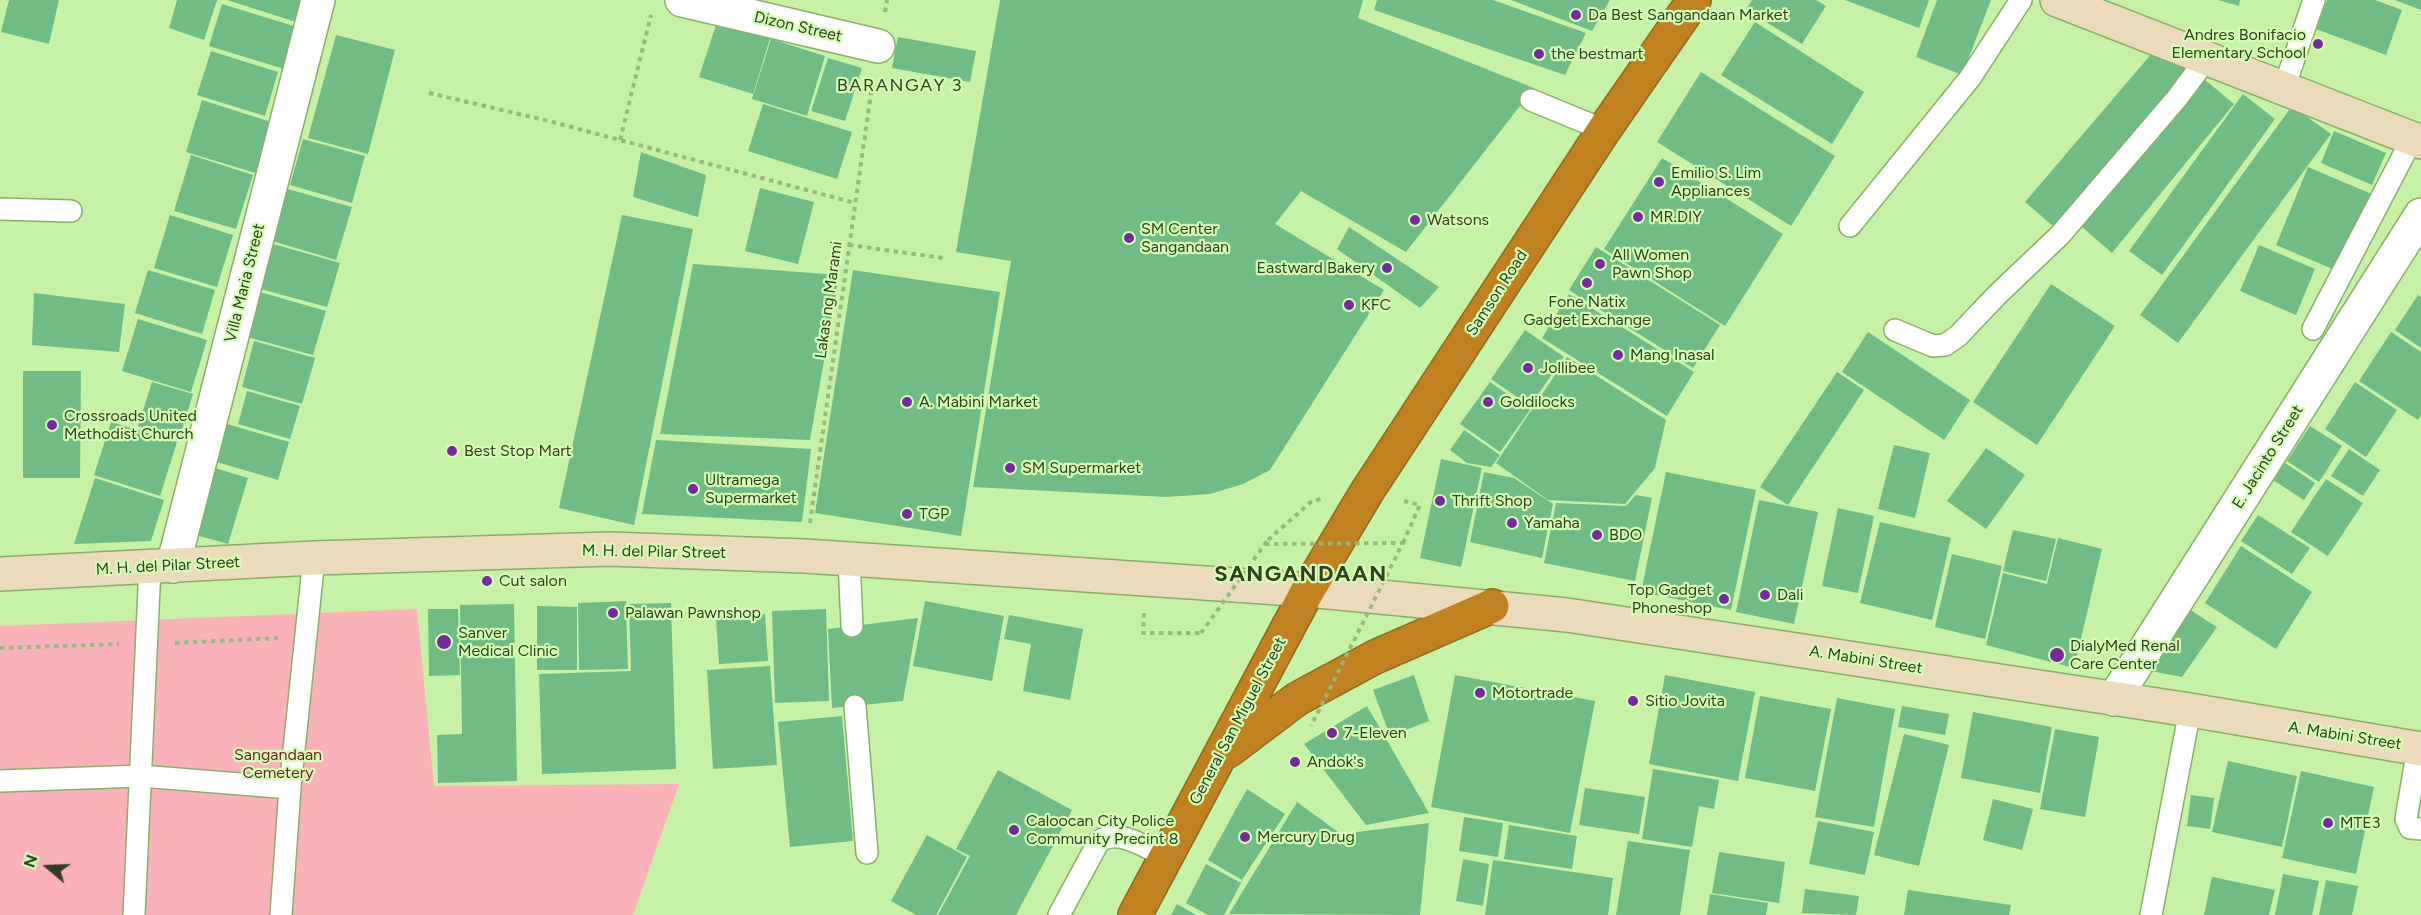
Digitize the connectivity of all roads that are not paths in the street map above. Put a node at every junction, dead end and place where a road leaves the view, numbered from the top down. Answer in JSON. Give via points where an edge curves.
{"nodes":[{"id":1,"x":318,"y":0,"type":"edge"},
{"id":2,"x":1694,"y":0,"type":"edge"},
{"id":3,"x":2021,"y":0,"type":"edge"},
{"id":4,"x":2057,"y":0,"type":"edge"},
{"id":5,"x":2314,"y":0,"type":"edge"},
{"id":6,"x":668,"y":5,"type":"edge"},
{"id":7,"x":878,"y":46,"type":"road end"},
{"id":8,"x":2207,"y":58,"type":"junction"},
{"id":9,"x":2284,"y":88,"type":"junction"},
{"id":10,"x":1531,"y":100,"type":"dead end"},
{"id":11,"x":1604,"y":130,"type":"junction"},
{"id":12,"x":2417,"y":141,"type":"edge"},
{"id":13,"x":0,"y":209,"type":"edge"},
{"id":14,"x":71,"y":211,"type":"dead end"},
{"id":15,"x":2421,"y":215,"type":"edge"},
{"id":16,"x":1851,"y":226,"type":"dead end"},
{"id":17,"x":2313,"y":329,"type":"dead end"},
{"id":18,"x":1895,"y":330,"type":"dead end"},
{"id":19,"x":314,"y":558,"type":"junction"},
{"id":20,"x":849,"y":560,"type":"junction"},
{"id":21,"x":161,"y":566,"type":"junction"},
{"id":22,"x":0,"y":574,"type":"edge"},
{"id":23,"x":1308,"y":590,"type":"junction"},
{"id":24,"x":1492,"y":606,"type":"junction"},
{"id":25,"x":852,"y":626,"type":"dead end"},
{"id":26,"x":2114,"y":699,"type":"junction"},
{"id":27,"x":855,"y":706,"type":"dead end"},
{"id":28,"x":2190,"y":710,"type":"junction"},
{"id":29,"x":2420,"y":749,"type":"edge"},
{"id":30,"x":1220,"y":757,"type":"junction"},
{"id":31,"x":141,"y":776,"type":"junction"},
{"id":32,"x":0,"y":781,"type":"edge"},
{"id":33,"x":290,"y":788,"type":"junction"},
{"id":34,"x":2421,"y":829,"type":"edge"},
{"id":35,"x":867,"y":853,"type":"dead end"},
{"id":36,"x":1166,"y":857,"type":"junction"},
{"id":37,"x":134,"y":915,"type":"edge"},
{"id":38,"x":281,"y":915,"type":"edge"},
{"id":39,"x":1059,"y":915,"type":"edge"},
{"id":40,"x":1135,"y":915,"type":"edge"},
{"id":41,"x":2151,"y":915,"type":"edge"}],
"edges":[{"from":1,"to":21,"type":"street","name":"Villa Maria Street"},
{"from":2,"to":11,"type":"highway","name":"Samson Road"},
{"from":3,"to":16,"type":"lane","via":[[1970,78]]},
{"from":4,"to":8,"type":"main road"},
{"from":5,"to":9,"type":"lane"},
{"from":6,"to":7,"type":"street","name":"Dizon Street"},
{"from":8,"to":9,"type":"main road"},
{"from":8,"to":18,"type":"lane","via":[[2060,235],[1958,336],[1945,345],[1933,346]]},
{"from":9,"to":12,"type":"main road"},
{"from":10,"to":11,"type":"lane"},
{"from":11,"to":23,"type":"highway","name":"Samson Road","via":[[1368,490]]},
{"from":12,"to":17,"type":"lane"},
{"from":13,"to":14,"type":"lane"},
{"from":15,"to":26,"type":"street","name":"E. Jacinto Street"},
{"from":19,"to":20,"type":"main road","name":"M. H. del Pilar Street","via":[[610,549]]},
{"from":19,"to":21,"type":"main road","name":"M. H. del Pilar Street"},
{"from":19,"to":33,"type":"lane"},
{"from":20,"to":23,"type":"main road","name":"M. H. del Pilar Street"},
{"from":20,"to":25,"type":"lane"},
{"from":21,"to":22,"type":"main road","name":"M. H. del Pilar Street"},
{"from":21,"to":31,"type":"lane"},
{"from":23,"to":24,"type":"main road","name":"A. Mabini Street"},
{"from":23,"to":30,"type":"highway","name":"General San Miguel Street"},
{"from":24,"to":26,"type":"main road","name":"A. Mabini Street"},
{"from":24,"to":30,"type":"highway","via":[[1375,657],[1297,699]]},
{"from":26,"to":28,"type":"main road","name":"A. Mabini Street"},
{"from":27,"to":35,"type":"lane"},
{"from":28,"to":29,"type":"main road","name":"A. Mabini Street"},
{"from":28,"to":41,"type":"lane"},
{"from":29,"to":34,"type":"lane","via":[[2406,819],[2410,828]]},
{"from":30,"to":36,"type":"highway","name":"General San Miguel Street"},
{"from":31,"to":32,"type":"lane"},
{"from":31,"to":33,"type":"lane"},
{"from":31,"to":37,"type":"lane"},
{"from":33,"to":38,"type":"lane"},
{"from":36,"to":39,"type":"lane","via":[[1118,836],[1107,836],[1099,842]]},
{"from":36,"to":40,"type":"highway","name":"General San Miguel Street"}]}
